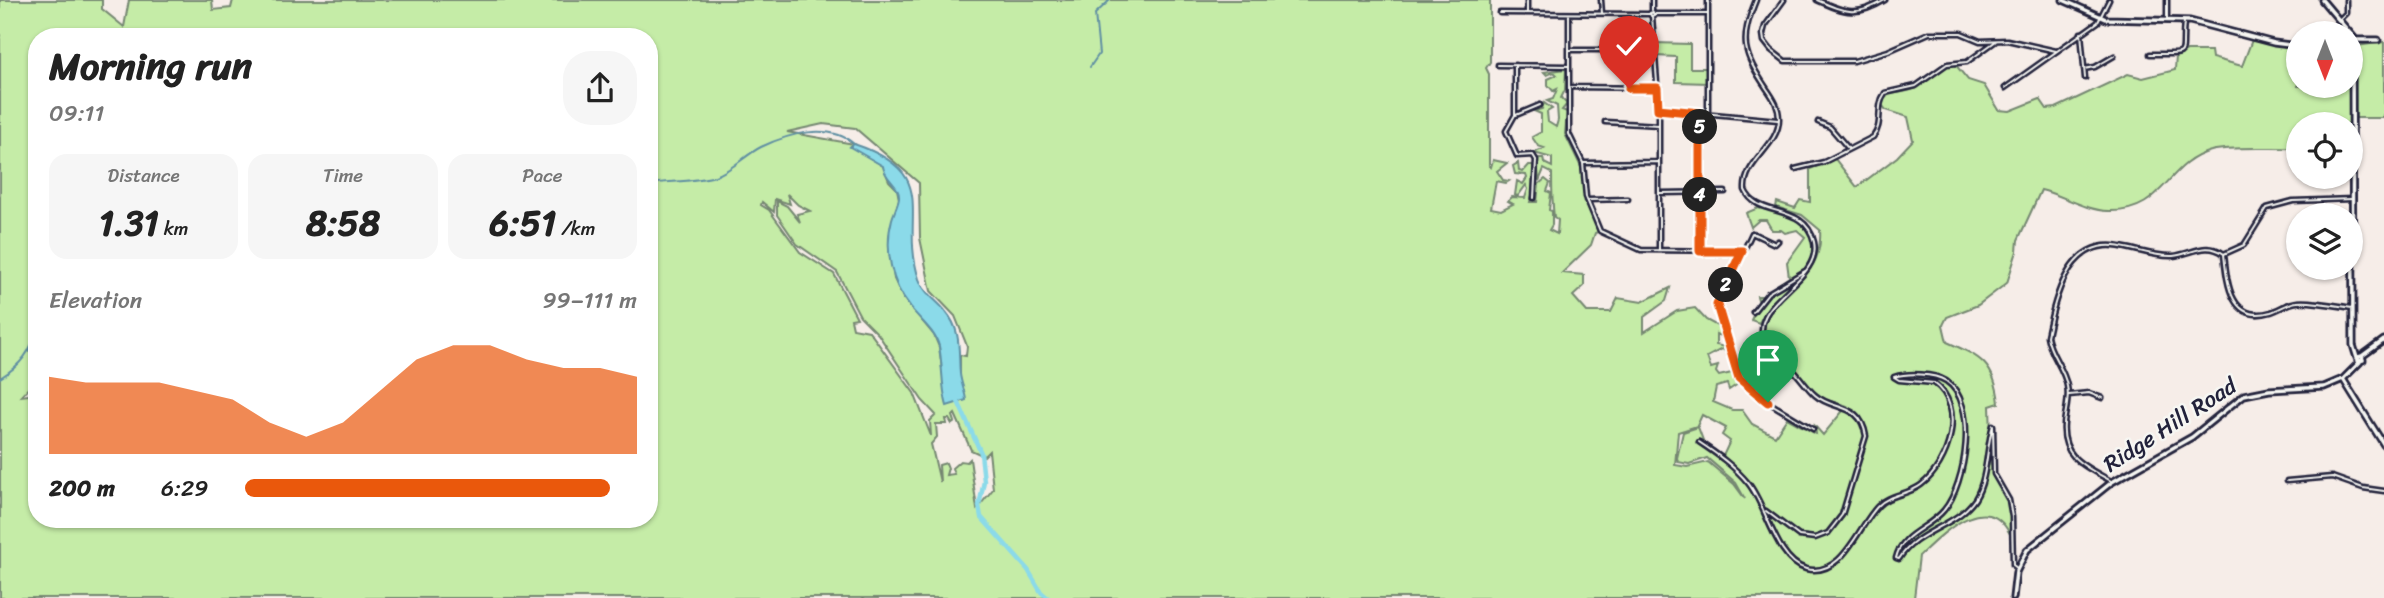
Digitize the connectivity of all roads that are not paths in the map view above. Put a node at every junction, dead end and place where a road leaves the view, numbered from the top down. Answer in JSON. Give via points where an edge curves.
{"nodes":[{"id":1,"x":1527,"y":0,"type":"edge"},
{"id":2,"x":1601,"y":0,"type":"edge"},
{"id":3,"x":1652,"y":0,"type":"edge"},
{"id":4,"x":1708,"y":0,"type":"edge"},
{"id":5,"x":1756,"y":0,"type":"edge"},
{"id":6,"x":1784,"y":0,"type":"edge"},
{"id":7,"x":1817,"y":0,"type":"edge"},
{"id":8,"x":1885,"y":0,"type":"edge"},
{"id":9,"x":2063,"y":0,"type":"edge"},
{"id":10,"x":2109,"y":0,"type":"edge"},
{"id":11,"x":2167,"y":0,"type":"edge"},
{"id":12,"x":2322,"y":0,"type":"edge"},
{"id":13,"x":2346,"y":0,"type":"edge"},
{"id":14,"x":1500,"y":13,"type":"dead end"},
{"id":15,"x":1527,"y":13,"type":"junction"},
{"id":16,"x":1569,"y":14,"type":"junction"},
{"id":17,"x":1602,"y":14,"type":"junction"},
{"id":18,"x":1652,"y":14,"type":"junction"},
{"id":19,"x":1708,"y":14,"type":"junction"},
{"id":20,"x":2101,"y":18,"type":"junction"},
{"id":21,"x":2339,"y":19,"type":"joint"},
{"id":22,"x":2166,"y":20,"type":"junction"},
{"id":23,"x":2184,"y":21,"type":"junction"},
{"id":24,"x":2081,"y":33,"type":"junction"},
{"id":25,"x":2384,"y":39,"type":"edge"},
{"id":26,"x":1998,"y":40,"type":"junction"},
{"id":27,"x":2363,"y":41,"type":"edge"},
{"id":28,"x":2286,"y":45,"type":"edge"},
{"id":29,"x":1569,"y":50,"type":"junction"},
{"id":30,"x":1623,"y":50,"type":"dead end"},
{"id":31,"x":2056,"y":51,"type":"junction"},
{"id":32,"x":2150,"y":54,"type":"dead end"},
{"id":33,"x":2114,"y":56,"type":"dead end"},
{"id":34,"x":1498,"y":65,"type":"dead end"},
{"id":35,"x":1515,"y":65,"type":"junction"},
{"id":36,"x":1569,"y":66,"type":"junction"},
{"id":37,"x":2084,"y":69,"type":"junction"},
{"id":38,"x":2085,"y":78,"type":"dead end"},
{"id":39,"x":1569,"y":87,"type":"junction"},
{"id":40,"x":1657,"y":88,"type":"junction"},
{"id":41,"x":2005,"y":88,"type":"dead end"},
{"id":42,"x":2354,"y":98,"type":"edge"},
{"id":43,"x":1541,"y":105,"type":"dead end"},
{"id":44,"x":1658,"y":109,"type":"junction"},
{"id":45,"x":1700,"y":113,"type":"junction"},
{"id":46,"x":1708,"y":114,"type":"junction"},
{"id":47,"x":1515,"y":115,"type":"junction"},
{"id":48,"x":1779,"y":120,"type":"junction"},
{"id":49,"x":1605,"y":122,"type":"dead end"},
{"id":50,"x":1818,"y":122,"type":"dead end"},
{"id":51,"x":1659,"y":125,"type":"junction"},
{"id":52,"x":1849,"y":149,"type":"junction"},
{"id":53,"x":1659,"y":162,"type":"junction"},
{"id":54,"x":1583,"y":163,"type":"junction"},
{"id":55,"x":1796,"y":169,"type":"dead end"},
{"id":56,"x":1700,"y":192,"type":"junction"},
{"id":57,"x":1725,"y":192,"type":"dead end"},
{"id":58,"x":1659,"y":193,"type":"junction"},
{"id":59,"x":1534,"y":198,"type":"dead end"},
{"id":60,"x":1628,"y":199,"type":"dead end"},
{"id":61,"x":2354,"y":199,"type":"junction"},
{"id":62,"x":1587,"y":200,"type":"junction"},
{"id":63,"x":1778,"y":241,"type":"dead end"},
{"id":64,"x":1659,"y":250,"type":"junction"},
{"id":65,"x":1700,"y":251,"type":"junction"},
{"id":66,"x":1742,"y":251,"type":"junction"},
{"id":67,"x":2224,"y":254,"type":"junction"},
{"id":68,"x":1806,"y":271,"type":"junction"},
{"id":69,"x":2353,"y":308,"type":"junction"},
{"id":70,"x":1753,"y":312,"type":"dead end"},
{"id":71,"x":2384,"y":340,"type":"edge"},
{"id":72,"x":2359,"y":359,"type":"junction"},
{"id":73,"x":2343,"y":379,"type":"junction"},
{"id":74,"x":2068,"y":395,"type":"junction"},
{"id":75,"x":2102,"y":398,"type":"dead end"},
{"id":76,"x":1813,"y":429,"type":"dead end"},
{"id":77,"x":1699,"y":442,"type":"dead end"},
{"id":78,"x":2384,"y":445,"type":"edge"},
{"id":79,"x":2287,"y":481,"type":"dead end"},
{"id":80,"x":2112,"y":482,"type":"junction"},
{"id":81,"x":2384,"y":491,"type":"edge"},
{"id":82,"x":1765,"y":511,"type":"junction"},
{"id":83,"x":2017,"y":568,"type":"junction"},
{"id":84,"x":2013,"y":598,"type":"edge"}],
"edges":[{"from":1,"to":15,"type":"street"},
{"from":2,"to":17,"type":"street"},
{"from":3,"to":18,"type":"street"},
{"from":4,"to":19,"type":"street"},
{"from":5,"to":48,"type":"street","via":[[1744,45],[1778,109]]},
{"from":6,"to":26,"type":"street","via":[[1763,34],[1771,50],[1785,61],[1854,61],[1929,33]]},
{"from":7,"to":8,"type":"street","via":[[1861,13]]},
{"from":9,"to":20,"type":"street"},
{"from":10,"to":20,"type":"street"},
{"from":11,"to":22,"type":"street"},
{"from":12,"to":21,"type":"street"},
{"from":13,"to":21,"type":"street","via":[[2346,13]]},
{"from":14,"to":15,"type":"street"},
{"from":15,"to":16,"type":"street"},
{"from":16,"to":17,"type":"street"},
{"from":16,"to":29,"type":"street"},
{"from":17,"to":18,"type":"street"},
{"from":18,"to":19,"type":"street"},
{"from":18,"to":40,"type":"street"},
{"from":19,"to":46,"type":"street"},
{"from":20,"to":22,"type":"street"},
{"from":20,"to":24,"type":"street"},
{"from":22,"to":23,"type":"street"},
{"from":23,"to":28,"type":"street"},
{"from":23,"to":32,"type":"street","via":[[2181,52]]},
{"from":24,"to":31,"type":"street"},
{"from":24,"to":37,"type":"street"},
{"from":25,"to":27,"type":"street"},
{"from":26,"to":31,"type":"street"},
{"from":26,"to":52,"type":"street","via":[[1967,61],[1947,64],[1916,86],[1885,93],[1879,105],[1878,131]]},
{"from":29,"to":30,"type":"street"},
{"from":29,"to":36,"type":"street"},
{"from":31,"to":41,"type":"street"},
{"from":33,"to":37,"type":"street"},
{"from":34,"to":35,"type":"street"},
{"from":35,"to":36,"type":"street"},
{"from":35,"to":47,"type":"street"},
{"from":36,"to":39,"type":"street"},
{"from":37,"to":38,"type":"street"},
{"from":39,"to":40,"type":"street"},
{"from":39,"to":54,"type":"street","via":[[1569,134]]},
{"from":40,"to":44,"type":"street"},
{"from":42,"to":61,"type":"street"},
{"from":43,"to":47,"type":"street"},
{"from":44,"to":45,"type":"street"},
{"from":44,"to":51,"type":"street"},
{"from":45,"to":46,"type":"street"},
{"from":45,"to":56,"type":"street"},
{"from":46,"to":48,"type":"street"},
{"from":47,"to":59,"type":"street","via":[[1506,131],[1508,141],[1517,156],[1533,155],[1536,160]]},
{"from":48,"to":68,"type":"street","via":[[1776,136],[1749,172],[1745,190],[1754,202],[1805,224],[1815,247]]},
{"from":49,"to":51,"type":"street"},
{"from":50,"to":52,"type":"street","via":[[1830,127]]},
{"from":51,"to":53,"type":"street"},
{"from":52,"to":55,"type":"street"},
{"from":53,"to":54,"type":"street"},
{"from":53,"to":58,"type":"street"},
{"from":54,"to":62,"type":"street"},
{"from":56,"to":57,"type":"street"},
{"from":56,"to":58,"type":"street"},
{"from":56,"to":65,"type":"street"},
{"from":58,"to":64,"type":"street"},
{"from":60,"to":62,"type":"street"},
{"from":61,"to":67,"type":"street","via":[[2293,201],[2267,208],[2244,245]]},
{"from":61,"to":69,"type":"street"},
{"from":62,"to":64,"type":"street","via":[[1603,234],[1637,249]]},
{"from":63,"to":66,"type":"street","via":[[1775,244],[1752,233]]},
{"from":64,"to":65,"type":"street"},
{"from":65,"to":66,"type":"street"},
{"from":66,"to":76,"type":"street","via":[[1717,305],[1739,378]]},
{"from":67,"to":69,"type":"street","via":[[2228,290],[2247,311],[2271,312],[2301,302]]},
{"from":67,"to":74,"type":"street","via":[[2202,247],[2161,256],[2113,246],[2089,250],[2079,258],[2068,268],[2047,336]]},
{"from":68,"to":70,"type":"street","via":[[1768,293]]},
{"from":68,"to":82,"type":"street","via":[[1766,314],[1764,340],[1815,396],[1847,408],[1861,421],[1866,442],[1837,524],[1826,535],[1797,535]]},
{"from":69,"to":72,"type":"street","via":[[2354,351]]},
{"from":71,"to":72,"type":"street"},
{"from":72,"to":73,"type":"street"},
{"from":73,"to":78,"type":"street"},
{"from":73,"to":80,"type":"street","name":"Ridge Hill Road","via":[[2325,387],[2244,395],[2192,437]]},
{"from":74,"to":75,"type":"street","via":[[2089,393]]},
{"from":74,"to":80,"type":"street","via":[[2064,439],[2068,452]]},
{"from":77,"to":82,"type":"street","via":[[1739,472]]},
{"from":79,"to":81,"type":"street","via":[[2332,477]]},
{"from":80,"to":83,"type":"street","name":"Ridge Hill Road","via":[[2029,547]]},
{"from":82,"to":83,"type":"street","via":[[1793,562],[1813,570],[1837,561],[1877,506],[1919,487],[1938,463],[1950,430],[1949,399],[1934,383],[1894,377],[1932,376],[1950,383],[1961,397],[1966,424],[1964,452],[1949,504],[1907,537],[1896,559],[1911,543],[1962,512],[1976,498],[1993,425],[1993,467],[2010,502],[2013,565]]},
{"from":83,"to":84,"type":"street","name":"Ridge Hill Road"}]}
